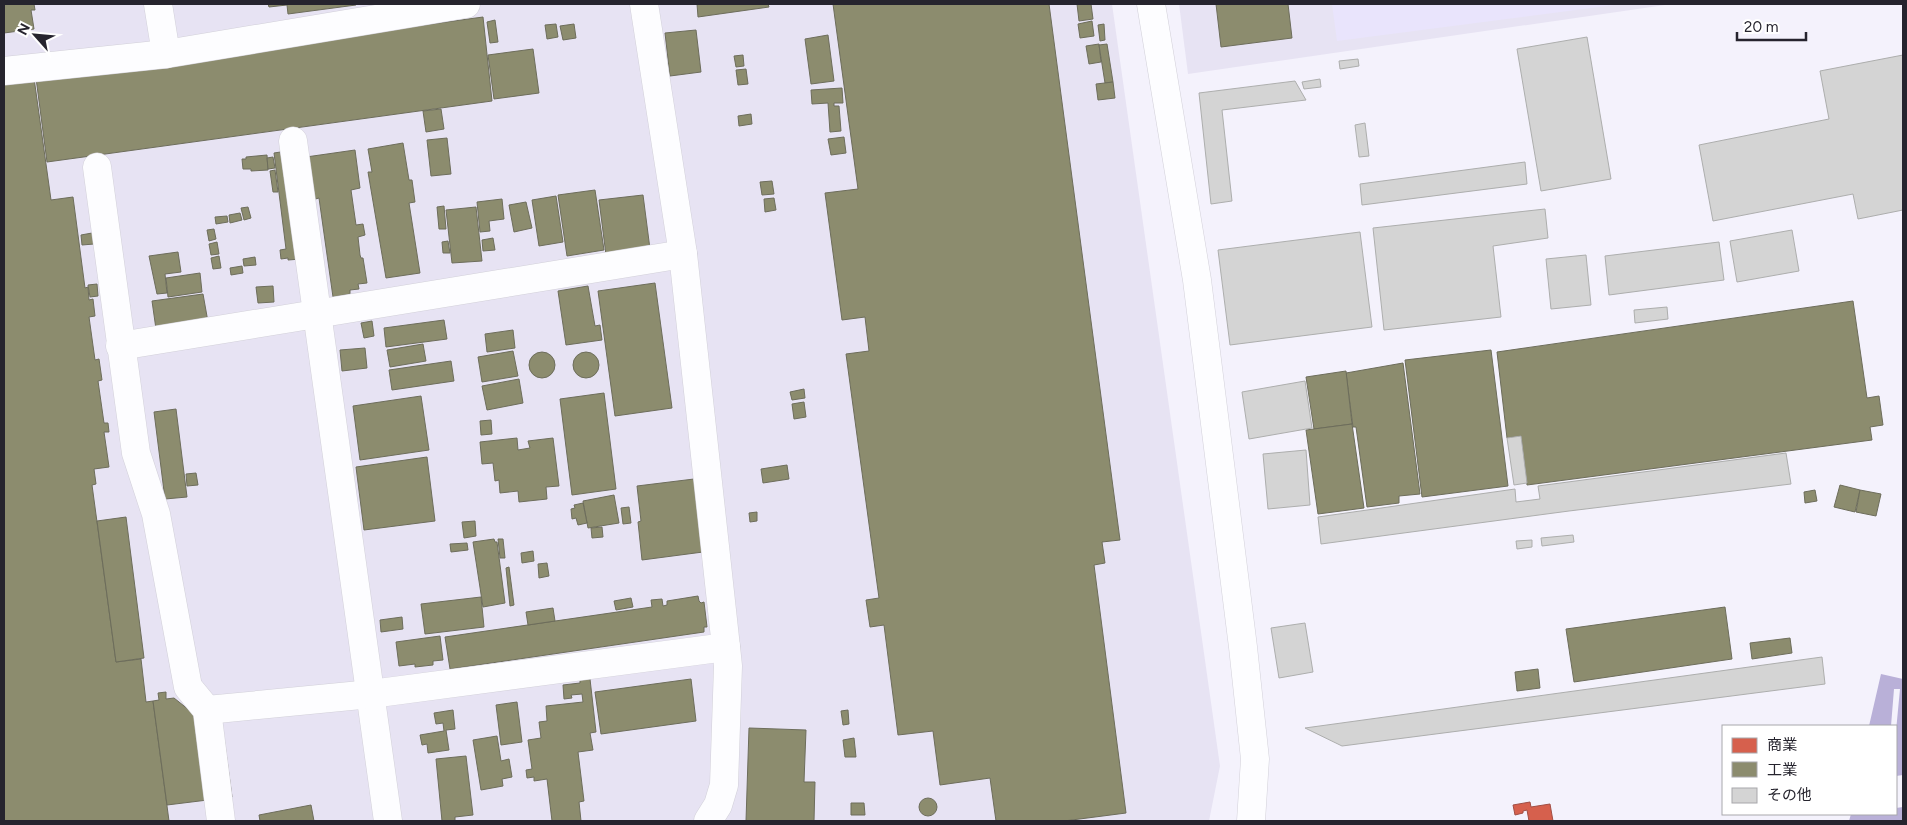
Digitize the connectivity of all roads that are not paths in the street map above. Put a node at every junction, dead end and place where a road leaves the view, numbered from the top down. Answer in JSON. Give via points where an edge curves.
{"nodes":[{"id":1,"x":158,"y":4,"type":"edge"},
{"id":2,"x":466,"y":4,"type":"edge"},
{"id":3,"x":644,"y":4,"type":"edge"},
{"id":4,"x":1151,"y":4,"type":"edge"},
{"id":5,"x":166,"y":54,"type":"junction"},
{"id":6,"x":4,"y":71,"type":"edge"},
{"id":7,"x":293,"y":141,"type":"dead end"},
{"id":8,"x":97,"y":167,"type":"dead end"},
{"id":9,"x":683,"y":254,"type":"junction"},
{"id":10,"x":317,"y":315,"type":"junction"},
{"id":11,"x":120,"y":346,"type":"junction"},
{"id":12,"x":726,"y":647,"type":"junction"},
{"id":13,"x":371,"y":694,"type":"junction"},
{"id":14,"x":207,"y":710,"type":"junction"},
{"id":15,"x":221,"y":821,"type":"edge"},
{"id":16,"x":388,"y":821,"type":"edge"},
{"id":17,"x":708,"y":821,"type":"edge"},
{"id":18,"x":1251,"y":821,"type":"edge"}],
"edges":[{"from":1,"to":5,"type":"street"},
{"from":2,"to":5,"type":"street"},
{"from":3,"to":9,"type":"street"},
{"from":4,"to":18,"type":"street","via":[[1197,280],[1243,647],[1255,760]]},
{"from":5,"to":6,"type":"street"},
{"from":7,"to":10,"type":"street"},
{"from":8,"to":11,"type":"street"},
{"from":9,"to":10,"type":"street"},
{"from":9,"to":12,"type":"street"},
{"from":10,"to":11,"type":"street"},
{"from":10,"to":13,"type":"street"},
{"from":11,"to":14,"type":"street","via":[[136,453],[156,514],[188,687]]},
{"from":12,"to":13,"type":"street"},
{"from":12,"to":17,"type":"street","via":[[724,785],[718,805]]},
{"from":13,"to":14,"type":"street"},
{"from":13,"to":16,"type":"street"},
{"from":14,"to":15,"type":"street"}]}
